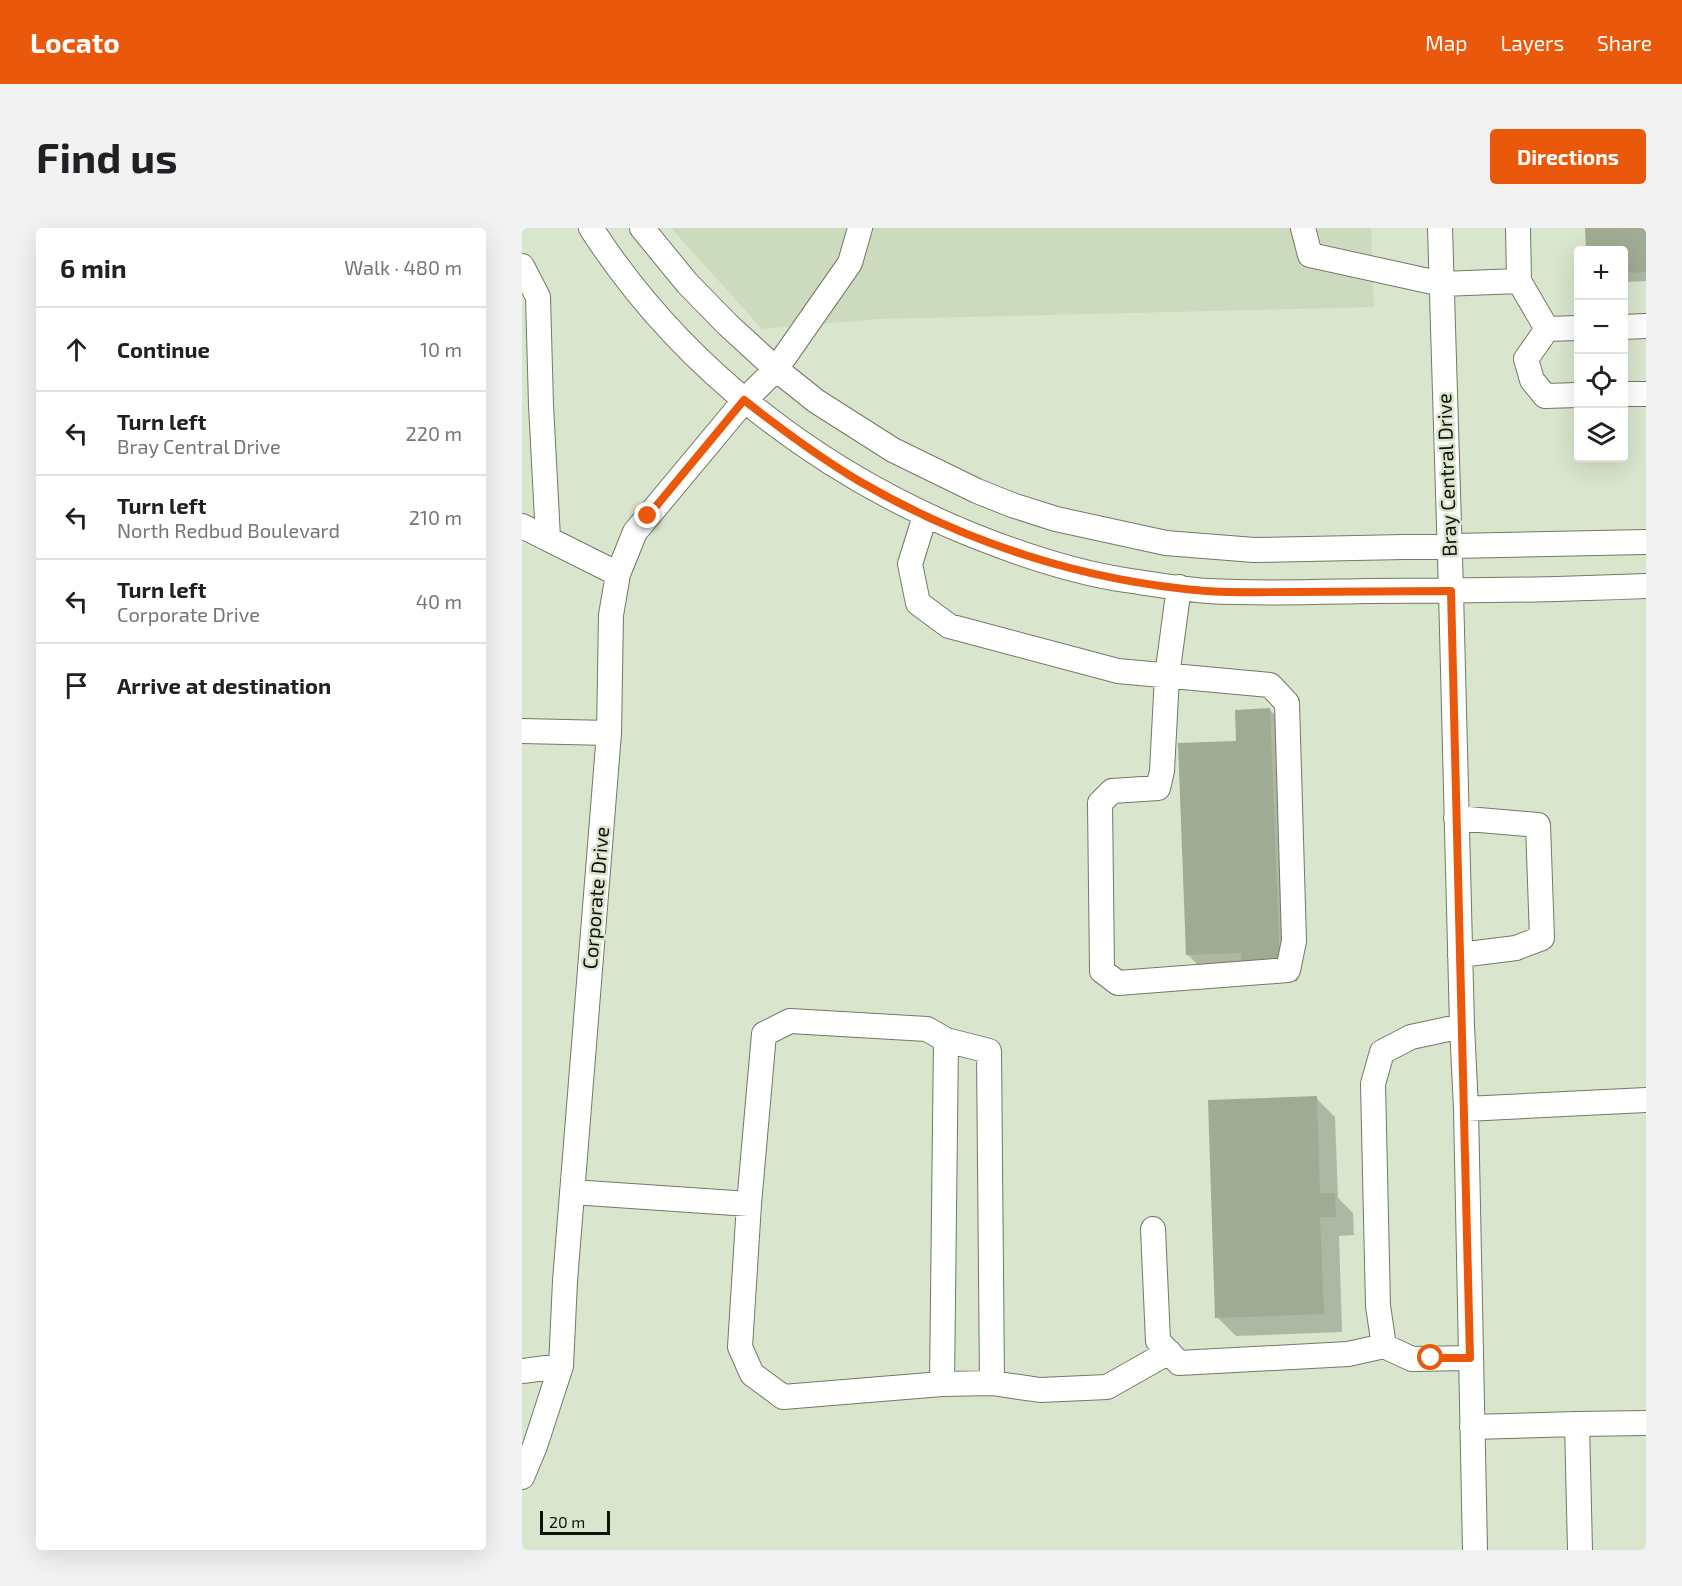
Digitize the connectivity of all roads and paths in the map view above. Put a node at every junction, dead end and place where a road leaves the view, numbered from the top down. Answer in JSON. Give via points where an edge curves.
{"nodes":[{"id":1,"x":591,"y":228,"type":"edge"},
{"id":2,"x":642,"y":228,"type":"edge"},
{"id":3,"x":860,"y":228,"type":"edge"},
{"id":4,"x":1303,"y":228,"type":"edge"},
{"id":5,"x":1440,"y":228,"type":"edge"},
{"id":6,"x":1518,"y":228,"type":"edge"},
{"id":7,"x":522,"y":266,"type":"edge"},
{"id":8,"x":1519,"y":281,"type":"junction"},
{"id":9,"x":1442,"y":284,"type":"junction"},
{"id":10,"x":1646,"y":326,"type":"edge"},
{"id":11,"x":1628,"y":327,"type":"edge"},
{"id":12,"x":1574,"y":328,"type":"edge"},
{"id":13,"x":1547,"y":329,"type":"junction"},
{"id":14,"x":776,"y":369,"type":"junction"},
{"id":15,"x":1628,"y":394,"type":"edge"},
{"id":16,"x":1646,"y":394,"type":"edge"},
{"id":17,"x":1574,"y":395,"type":"edge"},
{"id":18,"x":744,"y":400,"type":"junction"},
{"id":19,"x":925,"y":516,"type":"junction"},
{"id":20,"x":522,"y":526,"type":"edge"},
{"id":21,"x":548,"y":538,"type":"junction"},
{"id":22,"x":1646,"y":542,"type":"edge"},
{"id":23,"x":1449,"y":547,"type":"junction"},
{"id":24,"x":618,"y":574,"type":"junction"},
{"id":25,"x":1646,"y":586,"type":"edge"},
{"id":26,"x":1179,"y":587,"type":"junction"},
{"id":27,"x":1451,"y":591,"type":"junction"},
{"id":28,"x":1167,"y":676,"type":"junction"},
{"id":29,"x":522,"y":731,"type":"edge"},
{"id":30,"x":609,"y":733,"type":"junction"},
{"id":31,"x":1456,"y":818,"type":"junction"},
{"id":32,"x":1460,"y":955,"type":"junction"},
{"id":33,"x":1462,"y":1026,"type":"junction"},
{"id":34,"x":946,"y":1040,"type":"junction"},
{"id":35,"x":1646,"y":1100,"type":"edge"},
{"id":36,"x":1466,"y":1109,"type":"junction"},
{"id":37,"x":572,"y":1192,"type":"junction"},
{"id":38,"x":749,"y":1204,"type":"junction"},
{"id":39,"x":1153,"y":1229,"type":"dead end"},
{"id":40,"x":1384,"y":1346,"type":"junction"},
{"id":41,"x":1169,"y":1352,"type":"junction"},
{"id":42,"x":1470,"y":1358,"type":"junction"},
{"id":43,"x":561,"y":1365,"type":"junction"},
{"id":44,"x":522,"y":1371,"type":"edge"},
{"id":45,"x":992,"y":1383,"type":"junction"},
{"id":46,"x":942,"y":1384,"type":"junction"},
{"id":47,"x":1646,"y":1423,"type":"edge"},
{"id":48,"x":1577,"y":1424,"type":"junction"},
{"id":49,"x":1472,"y":1426,"type":"junction"},
{"id":50,"x":522,"y":1477,"type":"edge"},
{"id":51,"x":1475,"y":1550,"type":"edge"},
{"id":52,"x":1580,"y":1550,"type":"edge"}],
"edges":[{"from":1,"to":18,"type":"street","via":[[653,311]]},
{"from":2,"to":14,"type":"street","via":[[687,283]]},
{"from":3,"to":14,"type":"street","name":"Corporate Drive","via":[[850,263]]},
{"from":4,"to":9,"type":"street","via":[[1310,255]]},
{"from":5,"to":9,"type":"street","name":"Bray Central Drive"},
{"from":6,"to":8,"type":"street"},
{"from":7,"to":21,"type":"street","via":[[538,297]]},
{"from":8,"to":9,"type":"street"},
{"from":8,"to":13,"type":"street"},
{"from":9,"to":23,"type":"street","name":"Bray Central Drive"},
{"from":10,"to":11,"type":"street"},
{"from":12,"to":13,"type":"street"},
{"from":13,"to":17,"type":"street","via":[[1526,359],[1532,380],[1545,396]]},
{"from":14,"to":18,"type":"street","name":"Corporate Drive"},
{"from":14,"to":23,"type":"street","via":[[816,401],[893,450],[977,491],[1056,519],[1166,543],[1254,550]]},
{"from":15,"to":16,"type":"street"},
{"from":18,"to":19,"type":"street","via":[[849,475]]},
{"from":18,"to":24,"type":"street","name":"Corporate Drive","via":[[635,532]]},
{"from":19,"to":26,"type":"street","via":[[1038,560],[1087,573]]},
{"from":19,"to":28,"type":"street","via":[[910,564],[918,603],[949,626],[1118,670]]},
{"from":20,"to":21,"type":"street"},
{"from":21,"to":24,"type":"street"},
{"from":22,"to":23,"type":"street"},
{"from":23,"to":27,"type":"street","name":"Bray Central Drive"},
{"from":24,"to":30,"type":"street","name":"Corporate Drive","via":[[611,615]]},
{"from":25,"to":27,"type":"street"},
{"from":26,"to":27,"type":"street","via":[[1259,592]]},
{"from":26,"to":28,"type":"street"},
{"from":27,"to":31,"type":"street","name":"Bray Central Drive"},
{"from":28,"to":28,"type":"street","via":[[1270,685],[1287,703],[1294,941],[1288,970],[1118,983],[1102,971],[1100,803],[1112,792],[1158,788]]},
{"from":29,"to":30,"type":"street"},
{"from":30,"to":37,"type":"street","name":"Corporate Drive"},
{"from":31,"to":32,"type":"street","name":"Bray Central Drive"},
{"from":31,"to":32,"type":"street","via":[[1538,825],[1542,938],[1516,948]]},
{"from":32,"to":33,"type":"street","name":"Bray Central Drive"},
{"from":33,"to":36,"type":"street","name":"Bray Central Drive"},
{"from":33,"to":40,"type":"street","via":[[1412,1037],[1382,1052],[1373,1084],[1378,1306]]},
{"from":34,"to":38,"type":"street","via":[[927,1029],[790,1021],[764,1034]]},
{"from":34,"to":45,"type":"street","via":[[989,1052]]},
{"from":34,"to":46,"type":"street"},
{"from":35,"to":36,"type":"street"},
{"from":36,"to":42,"type":"street","name":"Bray Central Drive"},
{"from":37,"to":38,"type":"street"},
{"from":37,"to":43,"type":"street","name":"Corporate Drive"},
{"from":38,"to":46,"type":"street","via":[[740,1347],[752,1374],[783,1397]]},
{"from":39,"to":41,"type":"street","via":[[1158,1341]]},
{"from":40,"to":41,"type":"street","via":[[1348,1354],[1179,1363]]},
{"from":40,"to":42,"type":"street","via":[[1412,1359]]},
{"from":41,"to":45,"type":"street","via":[[1107,1387],[1040,1390]]},
{"from":42,"to":49,"type":"street","name":"Bray Central Drive"},
{"from":43,"to":44,"type":"street"},
{"from":43,"to":50,"type":"street","name":"Corporate Drive"},
{"from":45,"to":46,"type":"street"},
{"from":47,"to":48,"type":"street"},
{"from":48,"to":49,"type":"street"},
{"from":48,"to":52,"type":"street"},
{"from":49,"to":51,"type":"street","name":"Bray Central Drive"}]}
